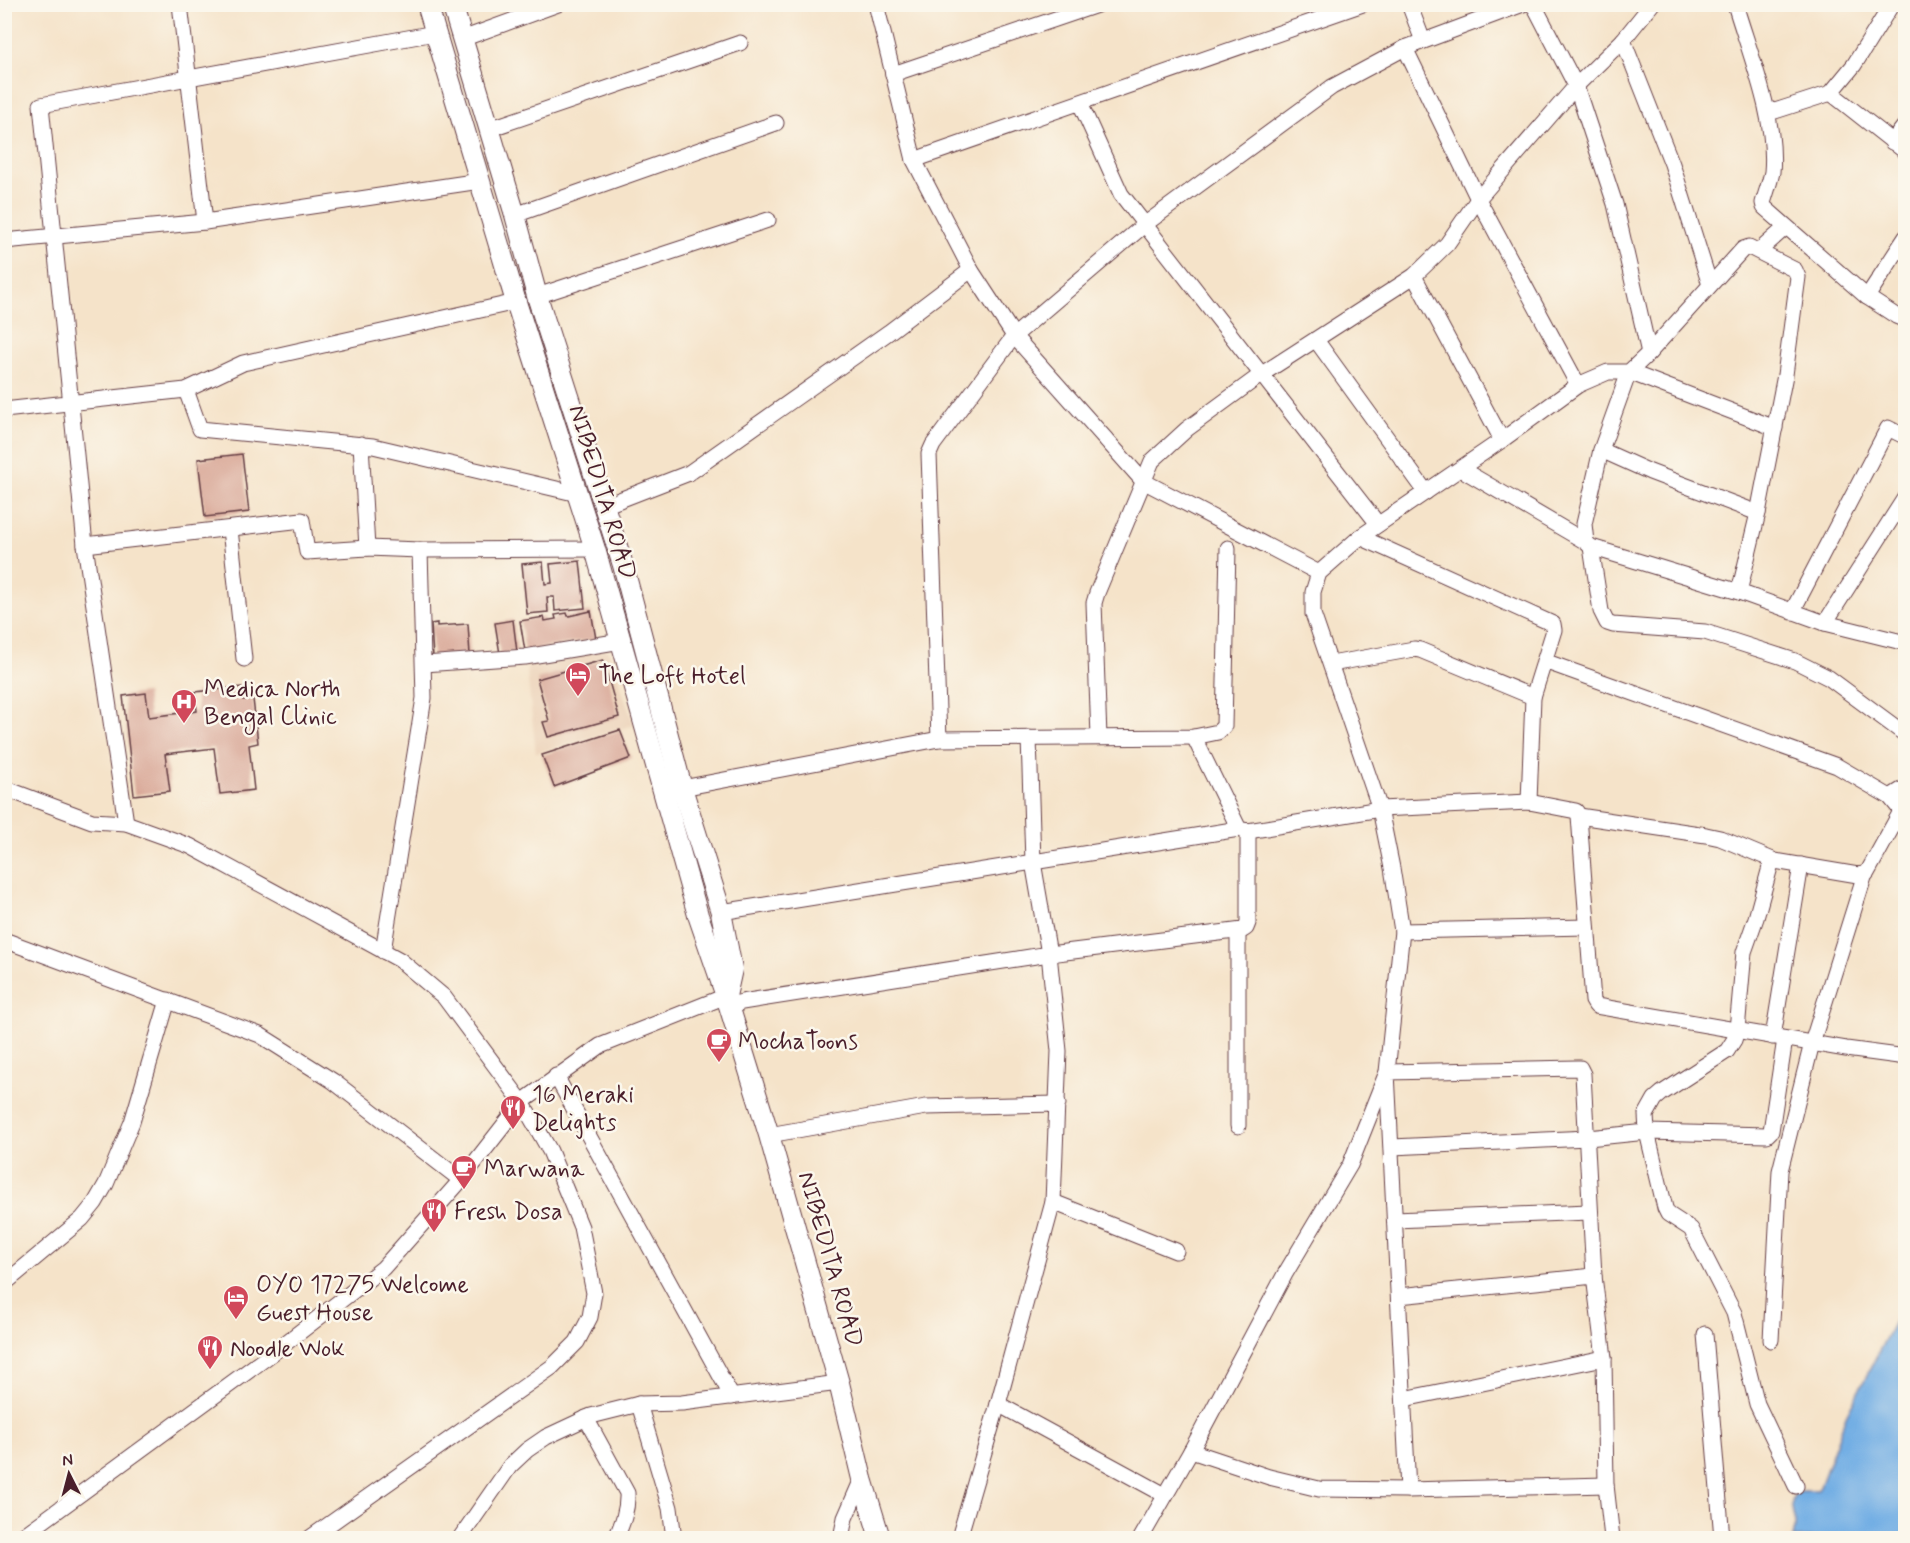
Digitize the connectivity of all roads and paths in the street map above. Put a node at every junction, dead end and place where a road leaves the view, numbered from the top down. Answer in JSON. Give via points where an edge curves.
{"nodes":[{"id":1,"x":180,"y":4,"type":"edge"},
{"id":2,"x":427,"y":4,"type":"edge"},
{"id":3,"x":452,"y":4,"type":"edge"},
{"id":4,"x":558,"y":4,"type":"edge"},
{"id":5,"x":876,"y":4,"type":"edge"},
{"id":6,"x":1100,"y":4,"type":"edge"},
{"id":7,"x":1363,"y":4,"type":"edge"},
{"id":8,"x":1409,"y":4,"type":"edge"},
{"id":9,"x":1523,"y":4,"type":"edge"},
{"id":10,"x":1531,"y":4,"type":"edge"},
{"id":11,"x":1652,"y":4,"type":"edge"},
{"id":12,"x":1735,"y":4,"type":"edge"},
{"id":13,"x":1892,"y":4,"type":"edge"},
{"id":14,"x":435,"y":33,"type":"junction"},
{"id":15,"x":462,"y":39,"type":"junction"},
{"id":16,"x":1623,"y":40,"type":"junction"},
{"id":17,"x":1423,"y":41,"type":"junction"},
{"id":18,"x":740,"y":43,"type":"dead end"},
{"id":19,"x":1405,"y":48,"type":"junction"},
{"id":20,"x":893,"y":74,"type":"junction"},
{"id":21,"x":189,"y":78,"type":"junction"},
{"id":22,"x":1576,"y":86,"type":"junction"},
{"id":23,"x":1832,"y":93,"type":"junction"},
{"id":24,"x":1080,"y":103,"type":"junction"},
{"id":25,"x":1767,"y":109,"type":"junction"},
{"id":26,"x":776,"y":123,"type":"dead end"},
{"id":27,"x":1905,"y":124,"type":"edge"},
{"id":28,"x":489,"y":129,"type":"junction"},
{"id":29,"x":1892,"y":142,"type":"junction"},
{"id":30,"x":1905,"y":152,"type":"edge"},
{"id":31,"x":914,"y":160,"type":"junction"},
{"id":32,"x":480,"y":181,"type":"junction"},
{"id":33,"x":1478,"y":199,"type":"junction"},
{"id":34,"x":515,"y":215,"type":"junction"},
{"id":35,"x":768,"y":220,"type":"dead end"},
{"id":36,"x":205,"y":222,"type":"junction"},
{"id":37,"x":1144,"y":225,"type":"junction"},
{"id":38,"x":1786,"y":226,"type":"junction"},
{"id":39,"x":53,"y":236,"type":"junction"},
{"id":40,"x":1905,"y":237,"type":"edge"},
{"id":41,"x":4,"y":242,"type":"edge"},
{"id":42,"x":1759,"y":251,"type":"junction"},
{"id":43,"x":971,"y":270,"type":"junction"},
{"id":44,"x":1414,"y":276,"type":"junction"},
{"id":45,"x":1710,"y":285,"type":"junction"},
{"id":46,"x":537,"y":296,"type":"junction"},
{"id":47,"x":1868,"y":297,"type":"junction"},
{"id":48,"x":516,"y":302,"type":"junction"},
{"id":49,"x":1905,"y":320,"type":"edge"},
{"id":50,"x":1014,"y":336,"type":"junction"},
{"id":51,"x":1316,"y":340,"type":"junction"},
{"id":52,"x":1649,"y":353,"type":"junction"},
{"id":53,"x":1629,"y":372,"type":"junction"},
{"id":54,"x":1262,"y":374,"type":"junction"},
{"id":55,"x":1578,"y":385,"type":"junction"},
{"id":56,"x":186,"y":390,"type":"junction"},
{"id":57,"x":70,"y":403,"type":"junction"},
{"id":58,"x":4,"y":410,"type":"edge"},
{"id":59,"x":1775,"y":428,"type":"junction"},
{"id":60,"x":1905,"y":437,"type":"edge"},
{"id":61,"x":1502,"y":441,"type":"junction"},
{"id":62,"x":361,"y":444,"type":"junction"},
{"id":63,"x":1601,"y":450,"type":"junction"},
{"id":64,"x":1461,"y":469,"type":"junction"},
{"id":65,"x":1143,"y":481,"type":"junction"},
{"id":66,"x":1426,"y":492,"type":"junction"},
{"id":67,"x":578,"y":494,"type":"junction"},
{"id":68,"x":1905,"y":496,"type":"edge"},
{"id":69,"x":604,"y":506,"type":"junction"},
{"id":70,"x":1758,"y":513,"type":"junction"},
{"id":71,"x":1378,"y":524,"type":"junction"},
{"id":72,"x":230,"y":529,"type":"junction"},
{"id":73,"x":1360,"y":537,"type":"junction"},
{"id":74,"x":85,"y":545,"type":"junction"},
{"id":75,"x":1589,"y":545,"type":"junction"},
{"id":76,"x":367,"y":548,"type":"junction"},
{"id":77,"x":1228,"y":548,"type":"dead end"},
{"id":78,"x":595,"y":549,"type":"junction"},
{"id":79,"x":420,"y":550,"type":"junction"},
{"id":80,"x":1319,"y":573,"type":"junction"},
{"id":81,"x":1739,"y":592,"type":"junction"},
{"id":82,"x":1792,"y":612,"type":"junction"},
{"id":83,"x":1825,"y":623,"type":"junction"},
{"id":84,"x":621,"y":641,"type":"junction"},
{"id":85,"x":1905,"y":641,"type":"edge"},
{"id":86,"x":244,"y":658,"type":"dead end"},
{"id":87,"x":1545,"y":661,"type":"junction"},
{"id":88,"x":423,"y":664,"type":"junction"},
{"id":89,"x":1331,"y":664,"type":"junction"},
{"id":90,"x":1533,"y":697,"type":"junction"},
{"id":91,"x":1905,"y":735,"type":"edge"},
{"id":92,"x":1099,"y":737,"type":"junction"},
{"id":93,"x":1194,"y":737,"type":"junction"},
{"id":94,"x":1029,"y":738,"type":"junction"},
{"id":95,"x":939,"y":739,"type":"junction"},
{"id":96,"x":1905,"y":787,"type":"edge"},
{"id":97,"x":4,"y":788,"type":"edge"},
{"id":98,"x":682,"y":788,"type":"junction"},
{"id":99,"x":1890,"y":797,"type":"junction"},
{"id":100,"x":1529,"y":802,"type":"junction"},
{"id":101,"x":1380,"y":809,"type":"junction"},
{"id":102,"x":1579,"y":816,"type":"junction"},
{"id":103,"x":126,"y":823,"type":"junction"},
{"id":104,"x":1243,"y":830,"type":"junction"},
{"id":105,"x":1772,"y":860,"type":"junction"},
{"id":106,"x":1033,"y":862,"type":"junction"},
{"id":107,"x":1801,"y":865,"type":"junction"},
{"id":108,"x":1865,"y":874,"type":"junction"},
{"id":109,"x":721,"y":912,"type":"junction"},
{"id":110,"x":1587,"y":927,"type":"junction"},
{"id":111,"x":1238,"y":931,"type":"junction"},
{"id":112,"x":1402,"y":931,"type":"junction"},
{"id":113,"x":4,"y":940,"type":"edge"},
{"id":114,"x":383,"y":951,"type":"junction"},
{"id":115,"x":1049,"y":954,"type":"junction"},
{"id":116,"x":168,"y":1000,"type":"junction"},
{"id":117,"x":727,"y":1001,"type":"junction"},
{"id":118,"x":1737,"y":1030,"type":"junction"},
{"id":119,"x":1779,"y":1038,"type":"junction"},
{"id":120,"x":1812,"y":1043,"type":"junction"},
{"id":121,"x":1905,"y":1057,"type":"edge"},
{"id":122,"x":1387,"y":1072,"type":"junction"},
{"id":123,"x":556,"y":1076,"type":"junction"},
{"id":124,"x":522,"y":1102,"type":"junction"},
{"id":125,"x":1058,"y":1104,"type":"junction"},
{"id":126,"x":1238,"y":1126,"type":"dead end"},
{"id":127,"x":1647,"y":1132,"type":"junction"},
{"id":128,"x":769,"y":1135,"type":"junction"},
{"id":129,"x":1588,"y":1138,"type":"junction"},
{"id":130,"x":1392,"y":1147,"type":"junction"},
{"id":131,"x":461,"y":1180,"type":"junction"},
{"id":132,"x":1053,"y":1202,"type":"junction"},
{"id":133,"x":1589,"y":1212,"type":"junction"},
{"id":134,"x":1395,"y":1220,"type":"junction"},
{"id":135,"x":1176,"y":1251,"type":"dead end"},
{"id":136,"x":1594,"y":1276,"type":"junction"},
{"id":137,"x":4,"y":1284,"type":"edge"},
{"id":138,"x":1399,"y":1296,"type":"junction"},
{"id":139,"x":1705,"y":1334,"type":"dead end"},
{"id":140,"x":1771,"y":1340,"type":"dead end"},
{"id":141,"x":1604,"y":1358,"type":"junction"},
{"id":142,"x":839,"y":1383,"type":"junction"},
{"id":143,"x":732,"y":1397,"type":"junction"},
{"id":144,"x":1404,"y":1399,"type":"junction"},
{"id":145,"x":639,"y":1404,"type":"junction"},
{"id":146,"x":998,"y":1404,"type":"junction"},
{"id":147,"x":586,"y":1418,"type":"junction"},
{"id":148,"x":1191,"y":1451,"type":"junction"},
{"id":149,"x":862,"y":1479,"type":"junction"},
{"id":150,"x":1606,"y":1485,"type":"junction"},
{"id":151,"x":1796,"y":1486,"type":"dead end"},
{"id":152,"x":1408,"y":1490,"type":"junction"},
{"id":153,"x":1165,"y":1496,"type":"junction"},
{"id":154,"x":20,"y":1539,"type":"edge"},
{"id":155,"x":310,"y":1539,"type":"edge"},
{"id":156,"x":460,"y":1539,"type":"edge"},
{"id":157,"x":616,"y":1539,"type":"edge"},
{"id":158,"x":674,"y":1539,"type":"edge"},
{"id":159,"x":841,"y":1539,"type":"edge"},
{"id":160,"x":880,"y":1539,"type":"edge"},
{"id":161,"x":958,"y":1539,"type":"edge"},
{"id":162,"x":1141,"y":1539,"type":"edge"},
{"id":163,"x":1612,"y":1539,"type":"edge"},
{"id":164,"x":1722,"y":1539,"type":"edge"}],
"edges":[{"from":1,"to":21,"type":"street"},
{"from":2,"to":14,"type":"street","name":"NIBEDITA ROAD"},
{"from":3,"to":15,"type":"street","name":"NIBEDITA ROAD"},
{"from":4,"to":15,"type":"street"},
{"from":5,"to":20,"type":"street"},
{"from":6,"to":20,"type":"street"},
{"from":7,"to":24,"type":"street"},
{"from":8,"to":17,"type":"street"},
{"from":9,"to":17,"type":"street"},
{"from":10,"to":22,"type":"street"},
{"from":11,"to":16,"type":"street"},
{"from":12,"to":25,"type":"street"},
{"from":13,"to":23,"type":"street","via":[[1854,66]]},
{"from":14,"to":21,"type":"street"},
{"from":14,"to":32,"type":"street","name":"NIBEDITA ROAD"},
{"from":15,"to":28,"type":"street","name":"NIBEDITA ROAD"},
{"from":16,"to":22,"type":"street"},
{"from":16,"to":45,"type":"street","via":[[1672,164]]},
{"from":17,"to":19,"type":"street"},
{"from":18,"to":28,"type":"street"},
{"from":19,"to":33,"type":"street"},
{"from":19,"to":37,"type":"street","via":[[1332,87]]},
{"from":20,"to":31,"type":"street"},
{"from":21,"to":36,"type":"street"},
{"from":21,"to":39,"type":"street","via":[[41,105]]},
{"from":22,"to":33,"type":"street"},
{"from":22,"to":52,"type":"street","via":[[1615,204]]},
{"from":23,"to":25,"type":"street","via":[[1774,111]]},
{"from":23,"to":29,"type":"street"},
{"from":24,"to":31,"type":"street"},
{"from":24,"to":37,"type":"street","via":[[1113,180]]},
{"from":25,"to":38,"type":"street","via":[[1772,164],[1763,204]]},
{"from":26,"to":34,"type":"street"},
{"from":27,"to":29,"type":"street"},
{"from":28,"to":34,"type":"street","name":"NIBEDITA ROAD"},
{"from":29,"to":30,"type":"street"},
{"from":31,"to":43,"type":"street"},
{"from":32,"to":36,"type":"street"},
{"from":32,"to":48,"type":"street","name":"NIBEDITA ROAD"},
{"from":33,"to":44,"type":"street","via":[[1447,244]]},
{"from":33,"to":55,"type":"street"},
{"from":34,"to":46,"type":"street","name":"NIBEDITA ROAD"},
{"from":35,"to":46,"type":"street"},
{"from":36,"to":39,"type":"street"},
{"from":37,"to":50,"type":"street"},
{"from":37,"to":54,"type":"street"},
{"from":38,"to":42,"type":"street"},
{"from":38,"to":47,"type":"street"},
{"from":39,"to":41,"type":"street"},
{"from":39,"to":57,"type":"street"},
{"from":40,"to":47,"type":"street"},
{"from":42,"to":45,"type":"street","via":[[1743,249]]},
{"from":42,"to":59,"type":"street","via":[[1798,275]]},
{"from":43,"to":50,"type":"street"},
{"from":43,"to":69,"type":"street","via":[[689,473]]},
{"from":44,"to":51,"type":"street"},
{"from":44,"to":61,"type":"street"},
{"from":45,"to":52,"type":"street"},
{"from":46,"to":48,"type":"street"},
{"from":46,"to":69,"type":"street","name":"NIBEDITA ROAD"},
{"from":47,"to":49,"type":"street"},
{"from":48,"to":56,"type":"street","via":[[243,363]]},
{"from":48,"to":67,"type":"street","name":"NIBEDITA ROAD"},
{"from":50,"to":65,"type":"street"},
{"from":50,"to":95,"type":"street","via":[[929,454]]},
{"from":51,"to":54,"type":"street"},
{"from":51,"to":66,"type":"street"},
{"from":52,"to":53,"type":"street"},
{"from":53,"to":55,"type":"street","via":[[1608,372]]},
{"from":53,"to":59,"type":"street"},
{"from":53,"to":63,"type":"street"},
{"from":54,"to":65,"type":"street","via":[[1187,429],[1152,461]]},
{"from":54,"to":71,"type":"street"},
{"from":55,"to":61,"type":"street"},
{"from":56,"to":57,"type":"street"},
{"from":56,"to":62,"type":"street","via":[[200,429]]},
{"from":57,"to":58,"type":"street"},
{"from":57,"to":74,"type":"street"},
{"from":59,"to":70,"type":"street"},
{"from":60,"to":82,"type":"street","via":[[1888,428]]},
{"from":61,"to":64,"type":"street"},
{"from":62,"to":67,"type":"street"},
{"from":62,"to":76,"type":"street"},
{"from":63,"to":70,"type":"street"},
{"from":63,"to":75,"type":"street","via":[[1584,524]]},
{"from":64,"to":66,"type":"street"},
{"from":64,"to":75,"type":"street"},
{"from":65,"to":80,"type":"street"},
{"from":65,"to":92,"type":"street","via":[[1094,603]]},
{"from":66,"to":71,"type":"street"},
{"from":67,"to":78,"type":"street","name":"NIBEDITA ROAD"},
{"from":68,"to":83,"type":"street"},
{"from":69,"to":98,"type":"street","name":"NIBEDITA ROAD"},
{"from":70,"to":81,"type":"street"},
{"from":71,"to":73,"type":"street"},
{"from":72,"to":74,"type":"street"},
{"from":72,"to":76,"type":"street","via":[[302,520],[307,552]]},
{"from":72,"to":86,"type":"street"},
{"from":73,"to":80,"type":"street"},
{"from":73,"to":87,"type":"street","via":[[1553,624]]},
{"from":74,"to":103,"type":"street"},
{"from":75,"to":81,"type":"street"},
{"from":75,"to":91,"type":"street","via":[[1601,611],[1607,623],[1706,632],[1795,661],[1829,678]]},
{"from":76,"to":79,"type":"street"},
{"from":77,"to":93,"type":"street","via":[[1224,726],[1218,732]]},
{"from":78,"to":79,"type":"street"},
{"from":78,"to":84,"type":"street","name":"NIBEDITA ROAD"},
{"from":79,"to":88,"type":"street"},
{"from":80,"to":89,"type":"street","via":[[1313,592],[1313,614]]},
{"from":81,"to":82,"type":"street"},
{"from":82,"to":83,"type":"street"},
{"from":83,"to":85,"type":"street"},
{"from":84,"to":88,"type":"street","via":[[525,657]]},
{"from":84,"to":117,"type":"street","name":"NIBEDITA ROAD","via":[[698,915]]},
{"from":87,"to":90,"type":"street"},
{"from":87,"to":99,"type":"street","via":[[1837,766]]},
{"from":88,"to":114,"type":"street","via":[[423,708]]},
{"from":89,"to":90,"type":"street","via":[[1414,649]]},
{"from":89,"to":101,"type":"street"},
{"from":90,"to":100,"type":"street"},
{"from":92,"to":93,"type":"street"},
{"from":92,"to":94,"type":"street"},
{"from":93,"to":104,"type":"street"},
{"from":94,"to":95,"type":"street"},
{"from":94,"to":106,"type":"street"},
{"from":95,"to":98,"type":"street"},
{"from":96,"to":99,"type":"street"},
{"from":97,"to":103,"type":"street","via":[[92,821]]},
{"from":98,"to":109,"type":"street","name":"NIBEDITA ROAD"},
{"from":99,"to":108,"type":"street","via":[[1900,814]]},
{"from":100,"to":101,"type":"street"},
{"from":100,"to":102,"type":"street","via":[[1576,811]]},
{"from":101,"to":104,"type":"street"},
{"from":101,"to":112,"type":"street"},
{"from":102,"to":105,"type":"street","via":[[1720,838]]},
{"from":102,"to":110,"type":"street"},
{"from":103,"to":114,"type":"street","via":[[190,846]]},
{"from":104,"to":106,"type":"street"},
{"from":104,"to":111,"type":"street","via":[[1248,923]]},
{"from":105,"to":107,"type":"street"},
{"from":105,"to":118,"type":"street","via":[[1744,952]]},
{"from":106,"to":109,"type":"street"},
{"from":106,"to":115,"type":"street"},
{"from":107,"to":108,"type":"street"},
{"from":107,"to":119,"type":"street"},
{"from":108,"to":120,"type":"street"},
{"from":109,"to":117,"type":"street","name":"NIBEDITA ROAD","via":[[732,969]]},
{"from":110,"to":112,"type":"street"},
{"from":110,"to":118,"type":"street","via":[[1596,1006]]},
{"from":111,"to":115,"type":"street"},
{"from":111,"to":126,"type":"street"},
{"from":112,"to":122,"type":"street"},
{"from":113,"to":116,"type":"street"},
{"from":114,"to":124,"type":"street","via":[[400,960],[444,997]]},
{"from":115,"to":117,"type":"street","via":[[742,1002]]},
{"from":115,"to":125,"type":"street","via":[[1059,1051]]},
{"from":116,"to":131,"type":"street","via":[[260,1035],[333,1081]]},
{"from":116,"to":137,"type":"street","via":[[132,1122],[106,1184],[82,1219]]},
{"from":117,"to":123,"type":"street","via":[[600,1046]]},
{"from":117,"to":128,"type":"street","name":"NIBEDITA ROAD"},
{"from":118,"to":119,"type":"street"},
{"from":118,"to":127,"type":"street","via":[[1727,1051],[1655,1099],[1646,1115]]},
{"from":119,"to":120,"type":"street"},
{"from":119,"to":127,"type":"street","via":[[1770,1134]]},
{"from":120,"to":121,"type":"street"},
{"from":120,"to":140,"type":"street","via":[[1780,1171]]},
{"from":122,"to":129,"type":"street","via":[[1580,1068]]},
{"from":122,"to":130,"type":"street"},
{"from":122,"to":148,"type":"street","via":[[1350,1165],[1285,1274]]},
{"from":123,"to":124,"type":"street"},
{"from":123,"to":143,"type":"street"},
{"from":124,"to":131,"type":"street"},
{"from":124,"to":155,"type":"street","via":[[550,1150],[581,1227],[594,1293],[590,1317],[577,1342],[552,1367]]},
{"from":125,"to":128,"type":"street","via":[[926,1107]]},
{"from":125,"to":132,"type":"street"},
{"from":127,"to":129,"type":"street"},
{"from":127,"to":151,"type":"street","via":[[1666,1212],[1691,1229],[1734,1312],[1757,1404]]},
{"from":128,"to":142,"type":"street","name":"NIBEDITA ROAD"},
{"from":129,"to":130,"type":"street"},
{"from":129,"to":133,"type":"street"},
{"from":130,"to":134,"type":"street"},
{"from":131,"to":154,"type":"street","via":[[383,1268]]},
{"from":132,"to":135,"type":"street"},
{"from":132,"to":146,"type":"street"},
{"from":133,"to":134,"type":"street"},
{"from":133,"to":136,"type":"street"},
{"from":134,"to":138,"type":"street"},
{"from":136,"to":138,"type":"street"},
{"from":136,"to":141,"type":"street"},
{"from":138,"to":144,"type":"street"},
{"from":139,"to":164,"type":"street"},
{"from":141,"to":144,"type":"street"},
{"from":141,"to":150,"type":"street"},
{"from":142,"to":143,"type":"street"},
{"from":142,"to":149,"type":"street","name":"NIBEDITA ROAD"},
{"from":143,"to":145,"type":"street"},
{"from":144,"to":152,"type":"street"},
{"from":145,"to":147,"type":"street"},
{"from":145,"to":158,"type":"street","via":[[670,1508]]},
{"from":146,"to":153,"type":"street"},
{"from":146,"to":161,"type":"street"},
{"from":147,"to":156,"type":"street","via":[[546,1437],[510,1466]]},
{"from":147,"to":157,"type":"street","via":[[627,1494]]},
{"from":148,"to":152,"type":"street","via":[[1312,1488]]},
{"from":148,"to":153,"type":"street"},
{"from":149,"to":159,"type":"street","via":[[845,1518]]},
{"from":149,"to":160,"type":"street","name":"NIBEDITA ROAD"},
{"from":150,"to":152,"type":"street"},
{"from":150,"to":163,"type":"street"},
{"from":153,"to":162,"type":"street"}]}
